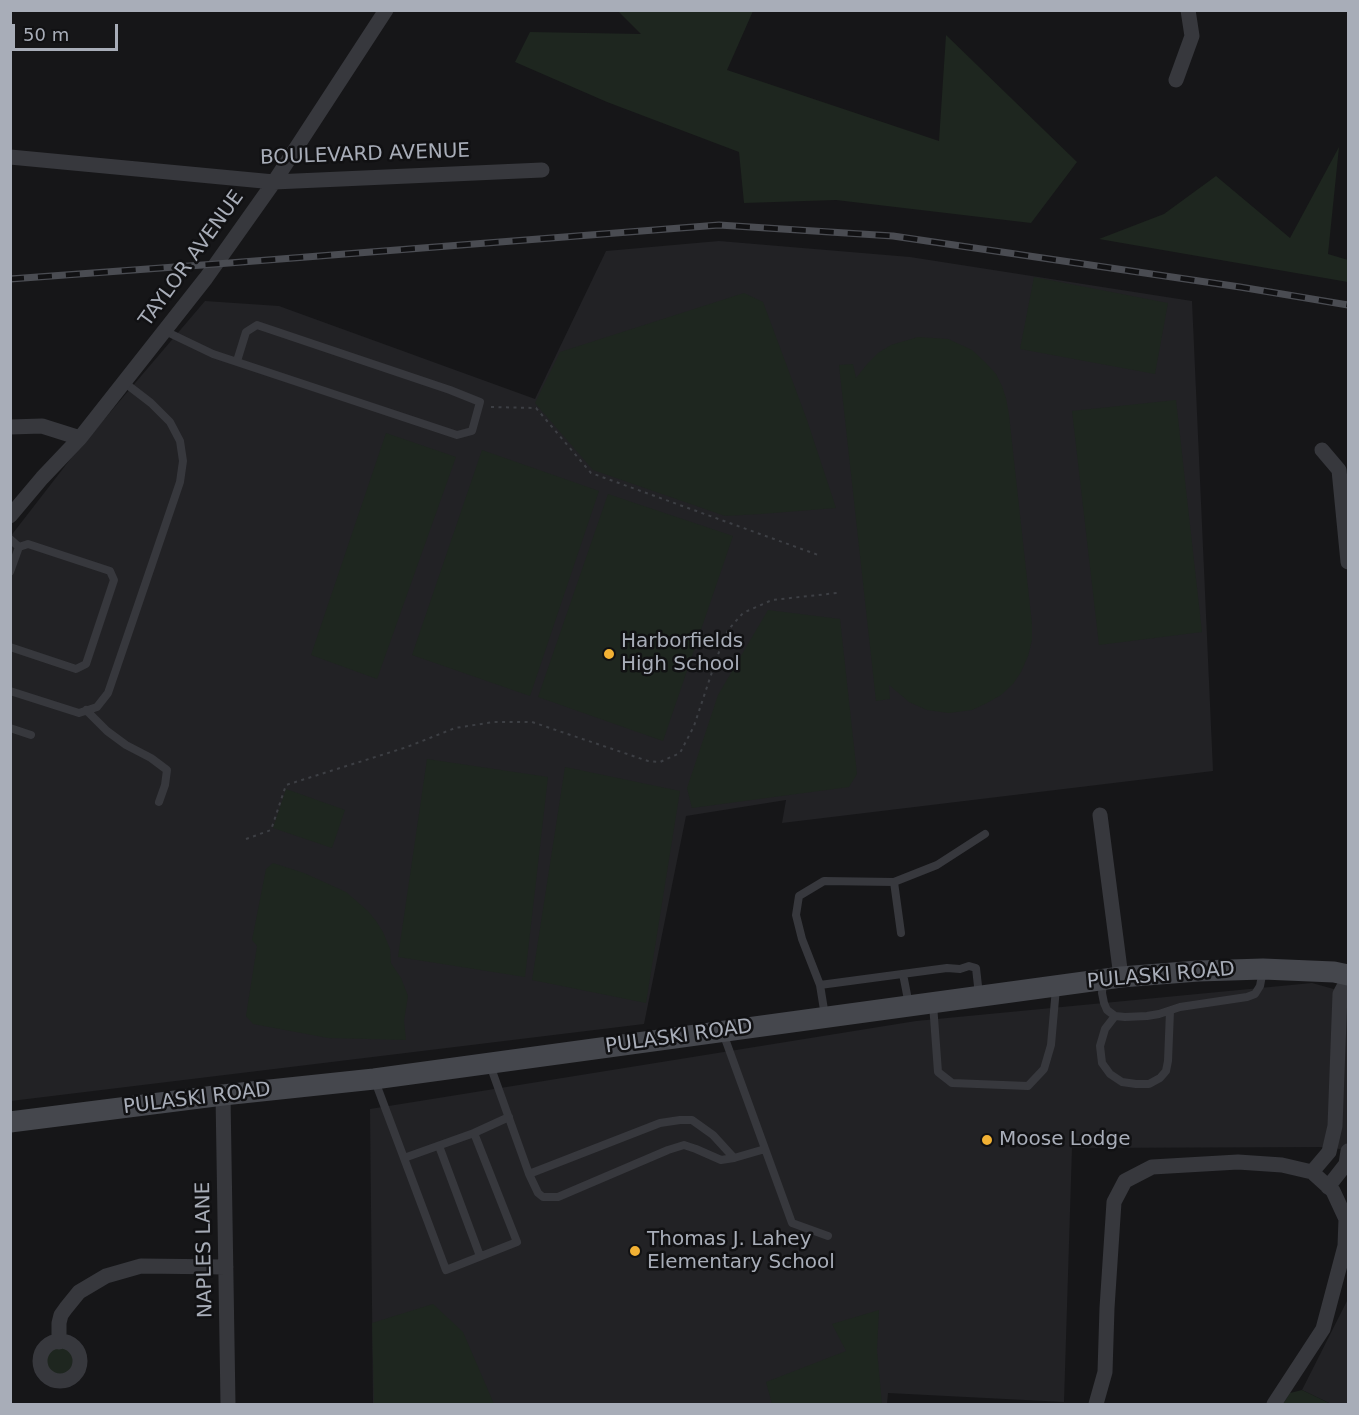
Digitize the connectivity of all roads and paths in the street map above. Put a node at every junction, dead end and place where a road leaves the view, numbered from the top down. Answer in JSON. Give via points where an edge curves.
{"nodes":[{"id":1,"x":386,"y":10,"type":"edge"},
{"id":2,"x":1188,"y":10,"type":"edge"},
{"id":3,"x":1176,"y":80,"type":"dead end"},
{"id":4,"x":10,"y":157,"type":"edge"},
{"id":5,"x":542,"y":170,"type":"dead end"},
{"id":6,"x":274,"y":182,"type":"junction"},
{"id":7,"x":165,"y":331,"type":"junction"},
{"id":8,"x":237,"y":361,"type":"junction"},
{"id":9,"x":125,"y":383,"type":"junction"},
{"id":10,"x":490,"y":407,"type":"dead end"},
{"id":11,"x":10,"y":427,"type":"edge"},
{"id":12,"x":80,"y":438,"type":"junction"},
{"id":13,"x":1322,"y":450,"type":"dead end"},
{"id":14,"x":10,"y":516,"type":"edge"},
{"id":15,"x":10,"y":539,"type":"edge"},
{"id":16,"x":19,"y":547,"type":"junction"},
{"id":17,"x":821,"y":556,"type":"dead end"},
{"id":18,"x":1348,"y":562,"type":"edge"},
{"id":19,"x":10,"y":572,"type":"edge"},
{"id":20,"x":837,"y":593,"type":"dead end"},
{"id":21,"x":10,"y":647,"type":"edge"},
{"id":22,"x":10,"y":691,"type":"edge"},
{"id":23,"x":86,"y":710,"type":"junction"},
{"id":24,"x":10,"y":728,"type":"edge"},
{"id":25,"x":31,"y":735,"type":"dead end"},
{"id":26,"x":159,"y":802,"type":"dead end"},
{"id":27,"x":1100,"y":815,"type":"dead end"},
{"id":28,"x":985,"y":834,"type":"dead end"},
{"id":29,"x":246,"y":839,"type":"dead end"},
{"id":30,"x":894,"y":882,"type":"junction"},
{"id":31,"x":901,"y":933,"type":"dead end"},
{"id":32,"x":1263,"y":969,"type":"junction"},
{"id":33,"x":903,"y":974,"type":"junction"},
{"id":34,"x":1348,"y":977,"type":"edge"},
{"id":35,"x":1112,"y":978,"type":"junction"},
{"id":36,"x":820,"y":985,"type":"junction"},
{"id":37,"x":1056,"y":986,"type":"junction"},
{"id":38,"x":979,"y":996,"type":"junction"},
{"id":39,"x":933,"y":1003,"type":"junction"},
{"id":40,"x":909,"y":1006,"type":"junction"},
{"id":41,"x":1170,"y":1011,"type":"junction"},
{"id":42,"x":1115,"y":1016,"type":"junction"},
{"id":43,"x":825,"y":1017,"type":"junction"},
{"id":44,"x":723,"y":1031,"type":"junction"},
{"id":45,"x":490,"y":1063,"type":"junction"},
{"id":46,"x":374,"y":1079,"type":"junction"},
{"id":47,"x":224,"y":1095,"type":"junction"},
{"id":48,"x":509,"y":1117,"type":"junction"},
{"id":49,"x":10,"y":1122,"type":"edge"},
{"id":50,"x":474,"y":1133,"type":"junction"},
{"id":51,"x":439,"y":1146,"type":"junction"},
{"id":52,"x":765,"y":1149,"type":"junction"},
{"id":53,"x":1348,"y":1151,"type":"edge"},
{"id":54,"x":404,"y":1158,"type":"junction"},
{"id":55,"x":734,"y":1158,"type":"junction"},
{"id":56,"x":1312,"y":1172,"type":"junction"},
{"id":57,"x":529,"y":1174,"type":"junction"},
{"id":58,"x":1328,"y":1187,"type":"junction"},
{"id":59,"x":828,"y":1236,"type":"dead end"},
{"id":60,"x":480,"y":1256,"type":"junction"},
{"id":61,"x":226,"y":1267,"type":"junction"},
{"id":62,"x":59,"y":1342,"type":"dead end"},
{"id":63,"x":228,"y":1404,"type":"edge"},
{"id":64,"x":1096,"y":1404,"type":"edge"},
{"id":65,"x":1274,"y":1404,"type":"edge"}],
"edges":[{"from":1,"to":6,"type":"street","name":"TAYLOR AVENUE"},
{"from":2,"to":3,"type":"street","via":[[1192,36]]},
{"from":4,"to":6,"type":"street","name":"BOULEVARD AVENUE"},
{"from":5,"to":6,"type":"street","name":"BOULEVARD AVENUE"},
{"from":6,"to":7,"type":"street","name":"TAYLOR AVENUE"},
{"from":7,"to":8,"type":"lane"},
{"from":7,"to":9,"type":"street","name":"TAYLOR AVENUE"},
{"from":8,"to":8,"type":"lane","via":[[246,332],[257,325],[480,402],[472,431],[457,435]]},
{"from":9,"to":12,"type":"street","name":"TAYLOR AVENUE"},
{"from":9,"to":23,"type":"lane","via":[[170,422],[180,441],[183,461],[180,482],[108,693],[97,706]]},
{"from":10,"to":17,"type":"path","via":[[536,408],[591,473]]},
{"from":11,"to":12,"type":"street","via":[[42,426]]},
{"from":12,"to":14,"type":"street","name":"TAYLOR AVENUE"},
{"from":13,"to":18,"type":"street","via":[[1339,470]]},
{"from":15,"to":16,"type":"lane"},
{"from":16,"to":19,"type":"lane"},
{"from":16,"to":21,"type":"lane","via":[[28,544],[110,571],[114,580],[86,664],[76,669]]},
{"from":20,"to":29,"type":"path","via":[[772,600],[744,614],[728,630],[694,726],[680,753],[660,762],[532,722],[455,728],[286,785],[271,830]]},
{"from":22,"to":23,"type":"lane","via":[[79,713]]},
{"from":23,"to":26,"type":"lane","via":[[126,746],[167,770]]},
{"from":24,"to":25,"type":"lane"},
{"from":27,"to":35,"type":"street"},
{"from":28,"to":30,"type":"lane","via":[[937,866]]},
{"from":30,"to":31,"type":"lane"},
{"from":30,"to":36,"type":"lane","via":[[824,881],[799,896],[796,915]]},
{"from":32,"to":34,"type":"main road","name":"PULASKI ROAD","via":[[1334,972]]},
{"from":32,"to":35,"type":"main road","name":"PULASKI ROAD"},
{"from":32,"to":41,"type":"lane","via":[[1255,994]]},
{"from":33,"to":36,"type":"lane"},
{"from":33,"to":38,"type":"lane","via":[[976,968]]},
{"from":33,"to":40,"type":"lane"},
{"from":34,"to":56,"type":"street","via":[[1340,994],[1335,1126],[1329,1152]]},
{"from":35,"to":37,"type":"main road","name":"PULASKI ROAD"},
{"from":35,"to":42,"type":"lane","via":[[1102,993],[1107,1010]]},
{"from":36,"to":43,"type":"lane"},
{"from":37,"to":38,"type":"main road","name":"PULASKI ROAD"},
{"from":37,"to":39,"type":"lane","via":[[1051,1045],[1044,1069],[1028,1086],[952,1083],[938,1072]]},
{"from":38,"to":39,"type":"main road","name":"PULASKI ROAD"},
{"from":39,"to":40,"type":"main road","name":"PULASKI ROAD"},
{"from":40,"to":43,"type":"main road","name":"PULASKI ROAD"},
{"from":41,"to":42,"type":"lane"},
{"from":41,"to":42,"type":"lane","via":[[1166,1071],[1149,1084],[1122,1082],[1102,1062],[1105,1029]]},
{"from":43,"to":44,"type":"main road","name":"PULASKI ROAD"},
{"from":44,"to":45,"type":"main road","name":"PULASKI ROAD"},
{"from":44,"to":52,"type":"lane"},
{"from":45,"to":46,"type":"main road","name":"PULASKI ROAD"},
{"from":45,"to":48,"type":"lane"},
{"from":46,"to":47,"type":"main road","name":"PULASKI ROAD"},
{"from":46,"to":54,"type":"lane"},
{"from":47,"to":49,"type":"main road","name":"PULASKI ROAD"},
{"from":47,"to":61,"type":"street","name":"NAPLES LANE"},
{"from":48,"to":50,"type":"lane"},
{"from":48,"to":57,"type":"lane"},
{"from":50,"to":51,"type":"lane"},
{"from":50,"to":60,"type":"lane","via":[[517,1242]]},
{"from":51,"to":54,"type":"lane"},
{"from":51,"to":60,"type":"lane"},
{"from":52,"to":55,"type":"lane"},
{"from":52,"to":59,"type":"lane","via":[[792,1223]]},
{"from":53,"to":58,"type":"street","via":[[1346,1164]]},
{"from":54,"to":60,"type":"lane","via":[[446,1270]]},
{"from":55,"to":57,"type":"lane","via":[[692,1120],[680,1120],[660,1123]]},
{"from":55,"to":57,"type":"lane","via":[[721,1160],[684,1145],[558,1197],[543,1197]]},
{"from":56,"to":58,"type":"street"},
{"from":56,"to":64,"type":"street","via":[[1238,1162],[1152,1167],[1125,1181],[1114,1202],[1105,1371]]},
{"from":58,"to":65,"type":"street","via":[[1346,1219],[1346,1246],[1323,1329]]},
{"from":61,"to":62,"type":"street","via":[[141,1266],[106,1276],[79,1292],[61,1315]]},
{"from":61,"to":63,"type":"street","name":"NAPLES LANE"}]}
